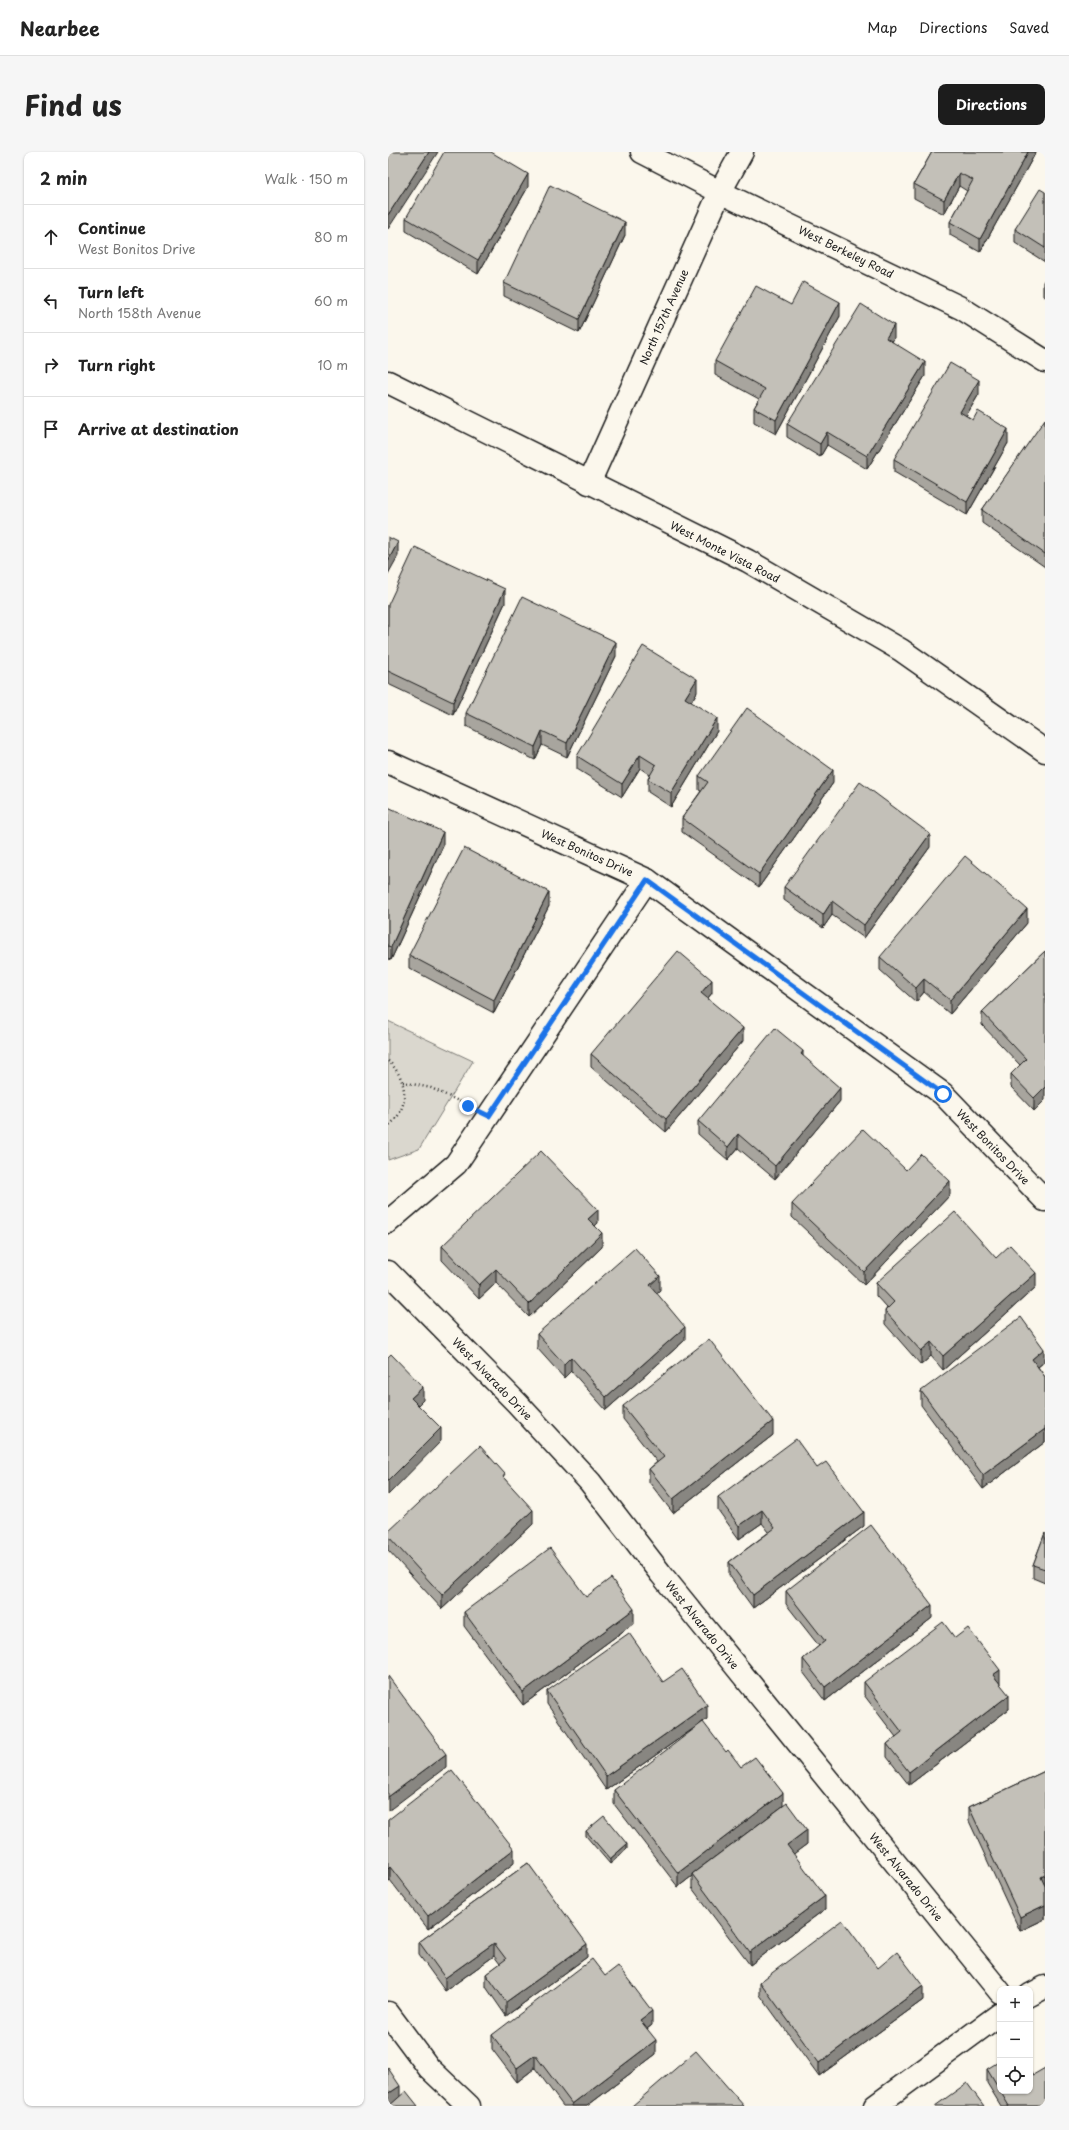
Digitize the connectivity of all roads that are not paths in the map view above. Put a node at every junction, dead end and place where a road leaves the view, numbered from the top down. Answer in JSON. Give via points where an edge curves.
{"nodes":[{"id":1,"x":642,"y":152,"type":"edge"},
{"id":2,"x":742,"y":152,"type":"edge"},
{"id":3,"x":720,"y":192,"type":"junction"},
{"id":4,"x":1045,"y":361,"type":"edge"},
{"id":5,"x":388,"y":382,"type":"edge"},
{"id":6,"x":589,"y":483,"type":"junction"},
{"id":7,"x":1045,"y":751,"type":"edge"},
{"id":8,"x":388,"y":762,"type":"edge"},
{"id":9,"x":647,"y":880,"type":"junction"},
{"id":10,"x":1045,"y":1200,"type":"edge"},
{"id":11,"x":388,"y":1222,"type":"edge"},
{"id":12,"x":388,"y":1272,"type":"edge"},
{"id":13,"x":1045,"y":1987,"type":"edge"},
{"id":14,"x":997,"y":1988,"type":"edge"},
{"id":15,"x":1033,"y":1993,"type":"edge"},
{"id":16,"x":388,"y":2013,"type":"edge"},
{"id":17,"x":997,"y":2016,"type":"edge"},
{"id":18,"x":469,"y":2106,"type":"edge"},
{"id":19,"x":875,"y":2106,"type":"edge"}],
"edges":[{"from":1,"to":3,"type":"street","name":"West Berkeley Road"},
{"from":2,"to":3,"type":"street","name":"North 157th Avenue"},
{"from":3,"to":4,"type":"street","name":"West Berkeley Road","via":[[961,308]]},
{"from":3,"to":6,"type":"street","name":"North 157th Avenue"},
{"from":5,"to":6,"type":"street","name":"West Monte Vista Road"},
{"from":6,"to":7,"type":"street","name":"West Monte Vista Road","via":[[748,561],[901,650]]},
{"from":8,"to":9,"type":"street","name":"West Bonitos Drive"},
{"from":9,"to":10,"type":"street","name":"West Bonitos Drive","via":[[943,1094]]},
{"from":9,"to":11,"type":"street","via":[[456,1164]]},
{"from":12,"to":14,"type":"street","name":"West Alvarado Drive","via":[[517,1403],[590,1482],[661,1574]]},
{"from":13,"to":15,"type":"street"},
{"from":16,"to":18,"type":"street","via":[[429,2068]]},
{"from":17,"to":19,"type":"street"}]}
